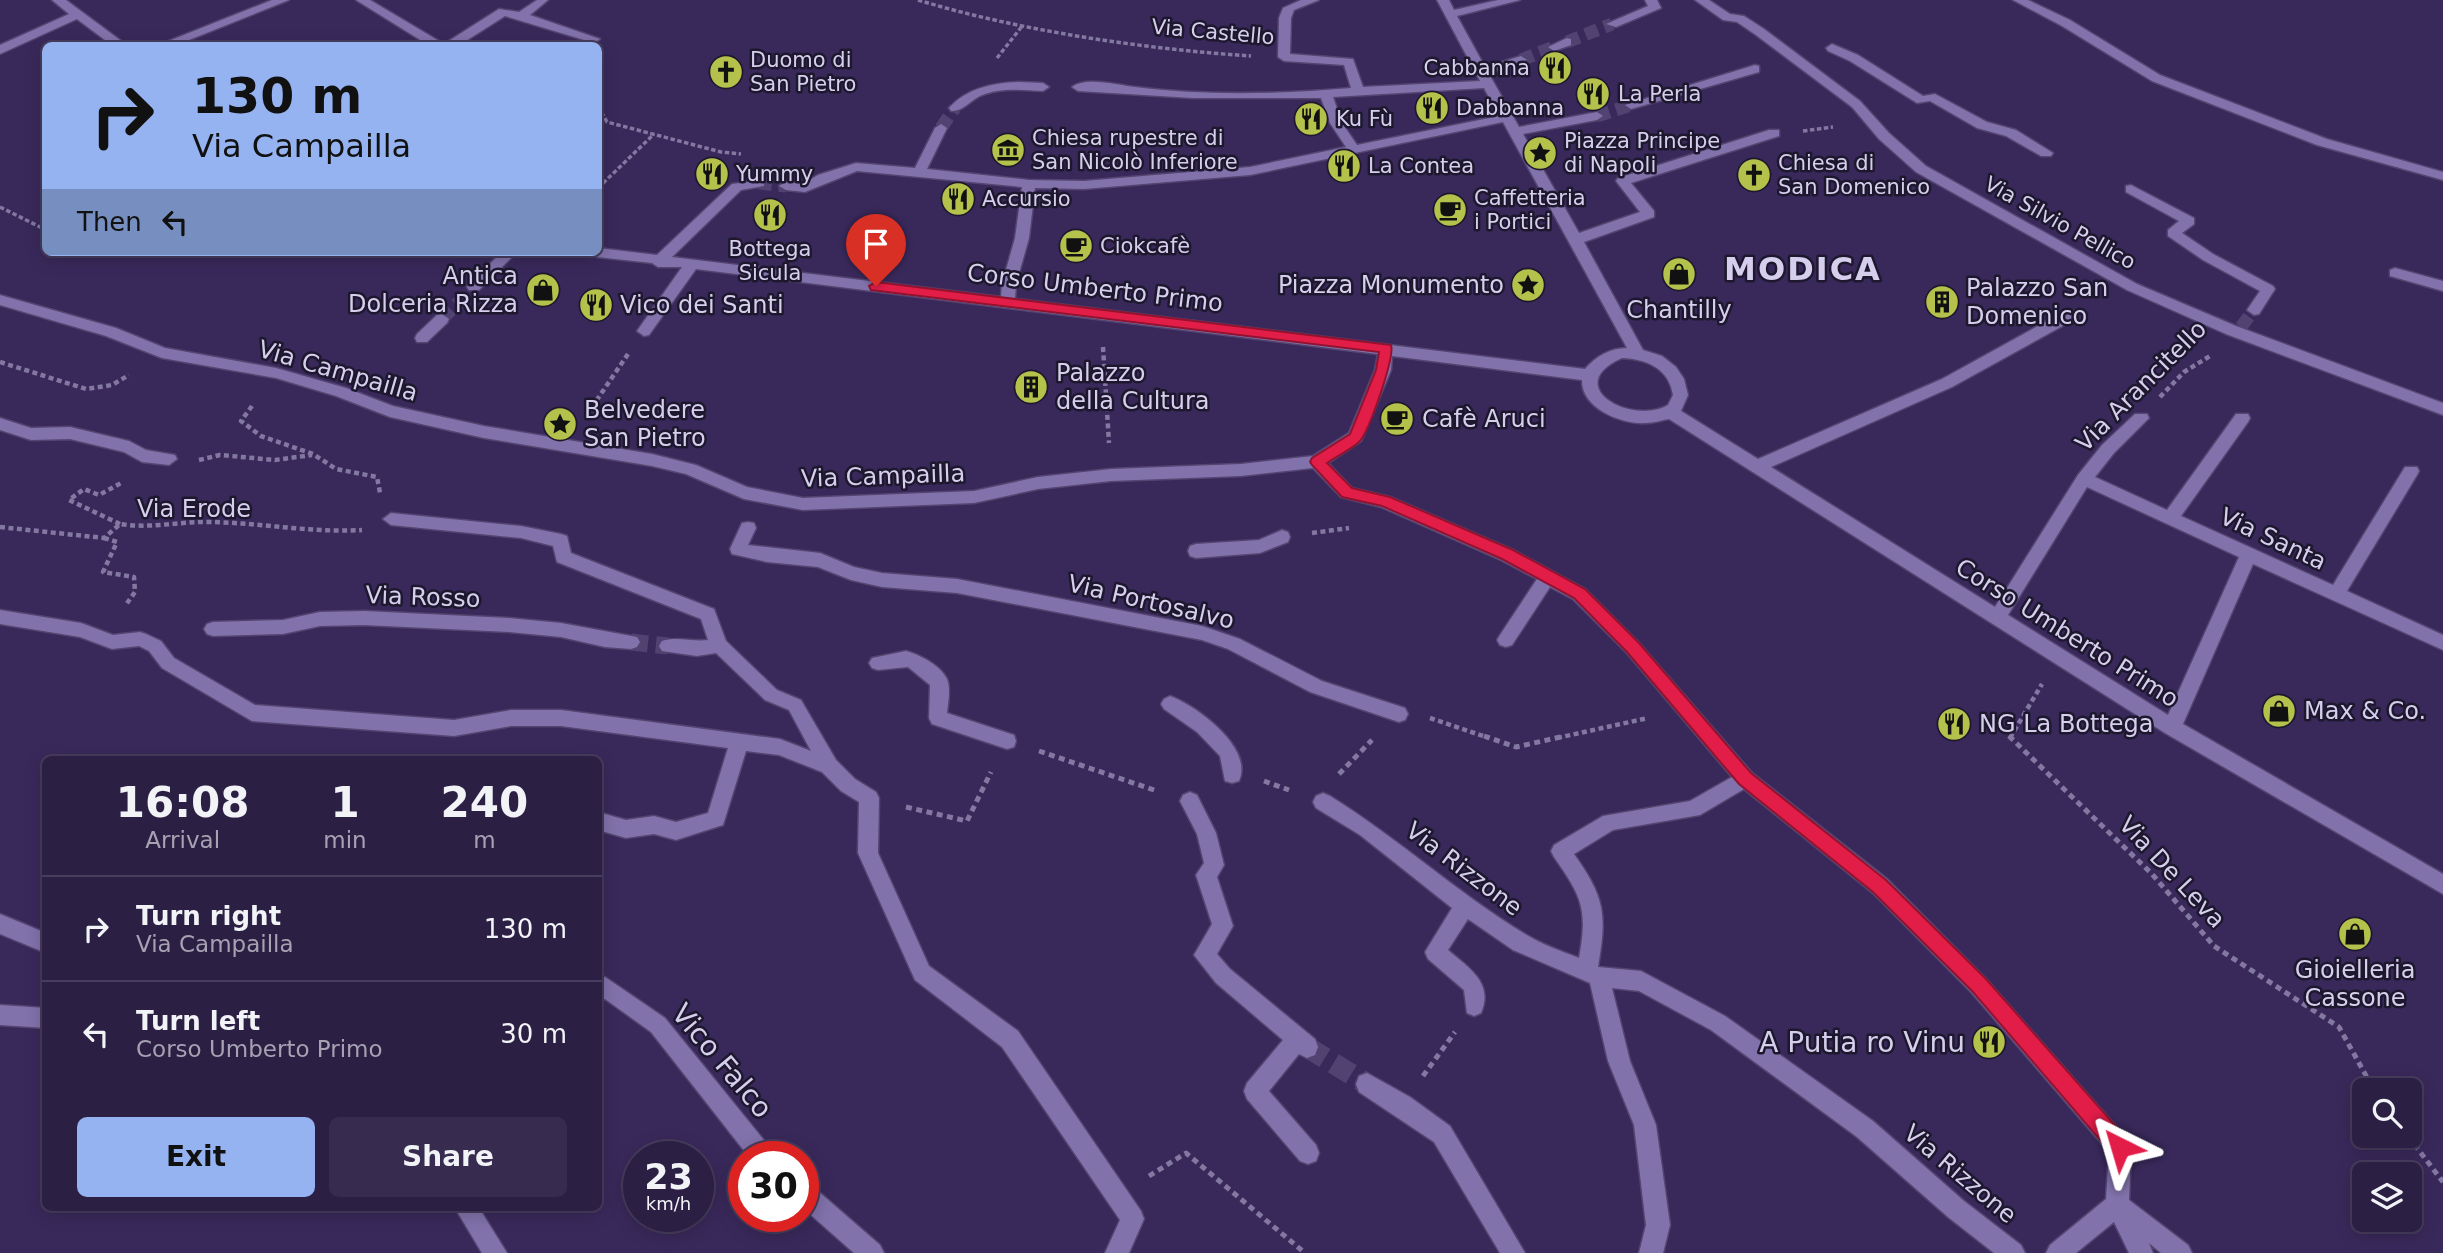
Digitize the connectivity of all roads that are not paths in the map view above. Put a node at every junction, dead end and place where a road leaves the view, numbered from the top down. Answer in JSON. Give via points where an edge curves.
{"nodes":[{"id":1,"x":58,"y":0,"type":"edge"},
{"id":2,"x":283,"y":0,"type":"edge"},
{"id":3,"x":362,"y":0,"type":"edge"},
{"id":4,"x":1313,"y":0,"type":"edge"},
{"id":5,"x":1443,"y":0,"type":"edge"},
{"id":6,"x":1514,"y":0,"type":"edge"},
{"id":7,"x":1651,"y":0,"type":"edge"},
{"id":8,"x":1701,"y":0,"type":"edge"},
{"id":9,"x":2019,"y":0,"type":"edge"},
{"id":10,"x":543,"y":1,"type":"edge"},
{"id":11,"x":78,"y":14,"type":"junction"},
{"id":12,"x":1450,"y":14,"type":"junction"},
{"id":13,"x":521,"y":16,"type":"junction"},
{"id":14,"x":1612,"y":24,"type":"tunnel mouth"},
{"id":15,"x":594,"y":39,"type":"dead end"},
{"id":16,"x":116,"y":42,"type":"edge"},
{"id":17,"x":173,"y":42,"type":"edge"},
{"id":18,"x":432,"y":42,"type":"edge"},
{"id":19,"x":455,"y":42,"type":"edge"},
{"id":20,"x":1567,"y":42,"type":"tunnel mouth"},
{"id":21,"x":1554,"y":47,"type":"tunnel mouth"},
{"id":22,"x":1832,"y":48,"type":"dead end"},
{"id":23,"x":0,"y":50,"type":"edge"},
{"id":24,"x":1521,"y":60,"type":"tunnel mouth"},
{"id":25,"x":1755,"y":69,"type":"dead end"},
{"id":26,"x":1485,"y":78,"type":"junction"},
{"id":27,"x":1043,"y":87,"type":"dead end"},
{"id":28,"x":1078,"y":88,"type":"dead end"},
{"id":29,"x":1359,"y":92,"type":"junction"},
{"id":30,"x":1326,"y":94,"type":"junction"},
{"id":31,"x":1631,"y":105,"type":"tunnel mouth"},
{"id":32,"x":956,"y":108,"type":"tunnel mouth"},
{"id":33,"x":1597,"y":116,"type":"tunnel mouth"},
{"id":34,"x":1506,"y":118,"type":"junction"},
{"id":35,"x":941,"y":128,"type":"tunnel mouth"},
{"id":36,"x":1513,"y":132,"type":"junction"},
{"id":37,"x":1774,"y":133,"type":"road end"},
{"id":38,"x":1353,"y":148,"type":"junction"},
{"id":39,"x":2046,"y":153,"type":"dead end"},
{"id":40,"x":919,"y":172,"type":"junction"},
{"id":41,"x":2443,"y":176,"type":"edge"},
{"id":42,"x":759,"y":183,"type":"tunnel mouth"},
{"id":43,"x":1029,"y":184,"type":"junction"},
{"id":44,"x":786,"y":186,"type":"tunnel mouth"},
{"id":45,"x":2131,"y":189,"type":"dead end"},
{"id":46,"x":1577,"y":239,"type":"junction"},
{"id":47,"x":602,"y":253,"type":"edge"},
{"id":48,"x":506,"y":256,"type":"edge"},
{"id":49,"x":658,"y":262,"type":"junction"},
{"id":50,"x":691,"y":265,"type":"junction"},
{"id":51,"x":2395,"y":273,"type":"dead end"},
{"id":52,"x":2443,"y":286,"type":"edge"},
{"id":53,"x":474,"y":287,"type":"tunnel mouth"},
{"id":54,"x":0,"y":300,"type":"edge"},
{"id":55,"x":1008,"y":302,"type":"junction"},
{"id":56,"x":2253,"y":310,"type":"tunnel mouth"},
{"id":57,"x":2070,"y":314,"type":"dead end"},
{"id":58,"x":442,"y":319,"type":"tunnel mouth"},
{"id":59,"x":644,"y":331,"type":"road end"},
{"id":60,"x":422,"y":338,"type":"dead end"},
{"id":61,"x":1386,"y":348,"type":"junction"},
{"id":62,"x":1637,"y":353,"type":"junction"},
{"id":63,"x":1588,"y":375,"type":"junction"},
{"id":64,"x":2443,"y":410,"type":"edge"},
{"id":65,"x":1670,"y":412,"type":"junction"},
{"id":66,"x":2141,"y":418,"type":"road end"},
{"id":67,"x":2242,"y":418,"type":"dead end"},
{"id":68,"x":0,"y":424,"type":"edge"},
{"id":69,"x":169,"y":459,"type":"road end"},
{"id":70,"x":1317,"y":462,"type":"junction"},
{"id":71,"x":1756,"y":467,"type":"junction"},
{"id":72,"x":2412,"y":471,"type":"dead end"},
{"id":73,"x":2084,"y":479,"type":"junction"},
{"id":74,"x":391,"y":519,"type":"road end"},
{"id":75,"x":2170,"y":519,"type":"junction"},
{"id":76,"x":748,"y":528,"type":"dead end"},
{"id":77,"x":1282,"y":537,"type":"dead end"},
{"id":78,"x":1196,"y":551,"type":"dead end"},
{"id":79,"x":2248,"y":555,"type":"junction"},
{"id":80,"x":1548,"y":576,"type":"junction"},
{"id":81,"x":2336,"y":595,"type":"junction"},
{"id":82,"x":0,"y":617,"type":"edge"},
{"id":83,"x":1997,"y":618,"type":"junction"},
{"id":84,"x":213,"y":629,"type":"dead end"},
{"id":85,"x":1506,"y":640,"type":"dead end"},
{"id":86,"x":631,"y":642,"type":"tunnel mouth"},
{"id":87,"x":2443,"y":643,"type":"edge"},
{"id":88,"x":719,"y":645,"type":"junction"},
{"id":89,"x":668,"y":646,"type":"tunnel mouth"},
{"id":90,"x":878,"y":663,"type":"dead end"},
{"id":91,"x":1170,"y":704,"type":"dead end"},
{"id":92,"x":1399,"y":714,"type":"road end"},
{"id":93,"x":2172,"y":727,"type":"junction"},
{"id":94,"x":740,"y":741,"type":"junction"},
{"id":95,"x":1007,"y":741,"type":"road end"},
{"id":96,"x":830,"y":766,"type":"junction"},
{"id":97,"x":1231,"y":775,"type":"road end"},
{"id":98,"x":1745,"y":779,"type":"junction"},
{"id":99,"x":1190,"y":801,"type":"road end"},
{"id":100,"x":1323,"y":802,"type":"road end"},
{"id":101,"x":602,"y":822,"type":"edge"},
{"id":102,"x":2443,"y":885,"type":"edge"},
{"id":103,"x":1465,"y":906,"type":"junction"},
{"id":104,"x":0,"y":924,"type":"edge"},
{"id":105,"x":42,"y":941,"type":"edge"},
{"id":106,"x":1593,"y":975,"type":"junction"},
{"id":107,"x":602,"y":989,"type":"edge"},
{"id":108,"x":1474,"y":1006,"type":"road end"},
{"id":109,"x":0,"y":1015,"type":"edge"},
{"id":110,"x":42,"y":1018,"type":"edge"},
{"id":111,"x":1367,"y":1084,"type":"tunnel mouth"},
{"id":112,"x":751,"y":1141,"type":"edge"},
{"id":113,"x":1308,"y":1153,"type":"dead end"},
{"id":114,"x":2117,"y":1205,"type":"junction"},
{"id":115,"x":819,"y":1207,"type":"edge"},
{"id":116,"x":468,"y":1211,"type":"edge"},
{"id":117,"x":495,"y":1253,"type":"edge"},
{"id":118,"x":872,"y":1253,"type":"edge"},
{"id":119,"x":1117,"y":1253,"type":"edge"},
{"id":120,"x":1513,"y":1253,"type":"edge"},
{"id":121,"x":1651,"y":1253,"type":"edge"},
{"id":122,"x":2013,"y":1253,"type":"edge"},
{"id":123,"x":2058,"y":1253,"type":"edge"},
{"id":124,"x":2141,"y":1253,"type":"edge"},
{"id":125,"x":2179,"y":1253,"type":"edge"}],
"edges":[{"from":1,"to":11,"type":"street"},
{"from":2,"to":17,"type":"street"},
{"from":3,"to":18,"type":"street"},
{"from":4,"to":29,"type":"street","name":"Via Castello","via":[[1289,8],[1284,57],[1349,62]]},
{"from":5,"to":12,"type":"street"},
{"from":6,"to":12,"type":"street"},
{"from":7,"to":14,"type":"street","via":[[1655,8]]},
{"from":8,"to":64,"type":"street","name":"Via Silvio Pellico","via":[[1760,32],[1856,104],[1921,169],[2132,287]]},
{"from":9,"to":41,"type":"street","via":[[2166,82],[2322,142]]},
{"from":10,"to":13,"type":"street"},
{"from":11,"to":16,"type":"street"},
{"from":11,"to":23,"type":"street"},
{"from":12,"to":26,"type":"street"},
{"from":13,"to":15,"type":"street"},
{"from":13,"to":19,"type":"street","via":[[503,12]]},
{"from":20,"to":21,"type":"street"},
{"from":22,"to":39,"type":"street","via":[[1921,100],[1931,97]]},
{"from":24,"to":26,"type":"street"},
{"from":25,"to":31,"type":"street"},
{"from":26,"to":29,"type":"street"},
{"from":26,"to":34,"type":"street"},
{"from":27,"to":32,"type":"street","via":[[996,85]]},
{"from":28,"to":30,"type":"street","via":[[1100,85],[1168,94]]},
{"from":29,"to":30,"type":"street"},
{"from":30,"to":38,"type":"street","via":[[1336,123]]},
{"from":33,"to":36,"type":"street"},
{"from":34,"to":36,"type":"street"},
{"from":34,"to":38,"type":"street"},
{"from":35,"to":40,"type":"street"},
{"from":36,"to":46,"type":"street"},
{"from":37,"to":46,"type":"street","via":[[1623,181],[1649,214]]},
{"from":38,"to":43,"type":"street","via":[[1250,171],[1084,185]]},
{"from":40,"to":43,"type":"street"},
{"from":40,"to":44,"type":"street","via":[[856,167],[805,188]]},
{"from":42,"to":49,"type":"street","via":[[737,187]]},
{"from":43,"to":55,"type":"street","via":[[1023,238]]},
{"from":45,"to":56,"type":"street","via":[[2189,221],[2173,233],[2268,289]]},
{"from":46,"to":62,"type":"street"},
{"from":47,"to":49,"type":"street","name":"Corso Umberto Primo"},
{"from":48,"to":53,"type":"street"},
{"from":49,"to":50,"type":"street","name":"Corso Umberto Primo"},
{"from":50,"to":55,"type":"street","name":"Corso Umberto Primo"},
{"from":50,"to":59,"type":"street"},
{"from":51,"to":52,"type":"street"},
{"from":54,"to":70,"type":"street","name":"Via Campailla","via":[[111,332],[162,353],[276,373],[390,411],[690,469],[762,500],[803,505],[974,497],[1038,483],[1111,475]]},
{"from":55,"to":61,"type":"street","name":"Corso Umberto Primo"},
{"from":57,"to":71,"type":"street","via":[[1947,383]]},
{"from":58,"to":60,"type":"street"},
{"from":61,"to":63,"type":"street","name":"Corso Umberto Primo"},
{"from":61,"to":70,"type":"street","name":"Via Campailla","via":[[1383,370],[1355,437]]},
{"from":62,"to":63,"type":"street","via":[[1605,357]]},
{"from":62,"to":65,"type":"street","via":[[1673,371],[1681,386],[1680,400]]},
{"from":63,"to":65,"type":"street","via":[[1588,387],[1606,409],[1640,419]]},
{"from":65,"to":71,"type":"street","name":"Corso Umberto Primo"},
{"from":66,"to":73,"type":"street","name":"Via Arancitello"},
{"from":67,"to":75,"type":"street"},
{"from":68,"to":69,"type":"street","via":[[31,434],[70,433],[129,447],[142,456]]},
{"from":70,"to":80,"type":"street","via":[[1347,493],[1384,501]]},
{"from":71,"to":83,"type":"street","name":"Corso Umberto Primo"},
{"from":72,"to":81,"type":"street"},
{"from":73,"to":75,"type":"street","name":"Via Santa"},
{"from":73,"to":83,"type":"street","name":"Via Arancitello"},
{"from":74,"to":88,"type":"street","via":[[521,532],[561,541],[563,557],[587,569],[678,599],[708,614]]},
{"from":75,"to":79,"type":"street","name":"Via Santa"},
{"from":76,"to":92,"type":"street","name":"Via Portosalvo","via":[[737,549],[820,560],[882,580],[957,586],[1202,634],[1234,644],[1316,687]]},
{"from":77,"to":78,"type":"street","via":[[1259,546]]},
{"from":79,"to":81,"type":"street","name":"Via Santa"},
{"from":79,"to":93,"type":"street"},
{"from":80,"to":85,"type":"street"},
{"from":80,"to":98,"type":"street","via":[[1579,594],[1633,648]]},
{"from":81,"to":87,"type":"street","name":"Via Santa"},
{"from":82,"to":94,"type":"street","via":[[81,630],[112,642],[140,639],[155,646],[168,663],[252,713],[454,728],[511,718],[561,718]]},
{"from":83,"to":93,"type":"street","name":"Corso Umberto Primo"},
{"from":84,"to":86,"type":"street","name":"Via Rosso","via":[[364,618],[509,625]]},
{"from":88,"to":89,"type":"street","via":[[697,649]]},
{"from":88,"to":96,"type":"street","via":[[771,695],[795,705]]},
{"from":90,"to":95,"type":"street","via":[[903,656],[920,663],[939,682],[938,718]]},
{"from":91,"to":97,"type":"street","via":[[1204,726],[1229,754]]},
{"from":93,"to":102,"type":"street","name":"Corso Umberto Primo"},
{"from":94,"to":96,"type":"street","via":[[780,747]]},
{"from":94,"to":101,"type":"street","via":[[716,819],[676,831],[654,825],[626,829]]},
{"from":96,"to":119,"type":"street","via":[[869,799],[868,853],[922,972],[1010,1039],[1133,1219]]},
{"from":98,"to":106,"type":"street","via":[[1693,809],[1610,822],[1561,851],[1588,890],[1595,927]]},
{"from":98,"to":114,"type":"street","via":[[1880,886],[1979,986],[2079,1098],[2120,1147]]},
{"from":99,"to":113,"type":"street","via":[[1206,834],[1214,865],[1206,875],[1223,926],[1204,955],[1301,1044],[1255,1091]]},
{"from":100,"to":103,"type":"street","name":"Via Rizzone"},
{"from":103,"to":106,"type":"street","name":"Via Rizzone","via":[[1520,943]]},
{"from":103,"to":108,"type":"street","via":[[1435,952],[1474,986]]},
{"from":104,"to":105,"type":"street"},
{"from":106,"to":121,"type":"street","via":[[1619,1061],[1645,1125],[1658,1225]]},
{"from":106,"to":122,"type":"street","name":"Via Rizzone","via":[[1642,981],[1718,1023],[1865,1129]]},
{"from":107,"to":112,"type":"street","name":"Vico Falco","via":[[657,1025]]},
{"from":109,"to":110,"type":"street"},
{"from":111,"to":120,"type":"street","via":[[1442,1134]]},
{"from":114,"to":123,"type":"street"},
{"from":114,"to":124,"type":"street"},
{"from":114,"to":125,"type":"street"},
{"from":115,"to":118,"type":"street"},
{"from":116,"to":117,"type":"street"}]}
